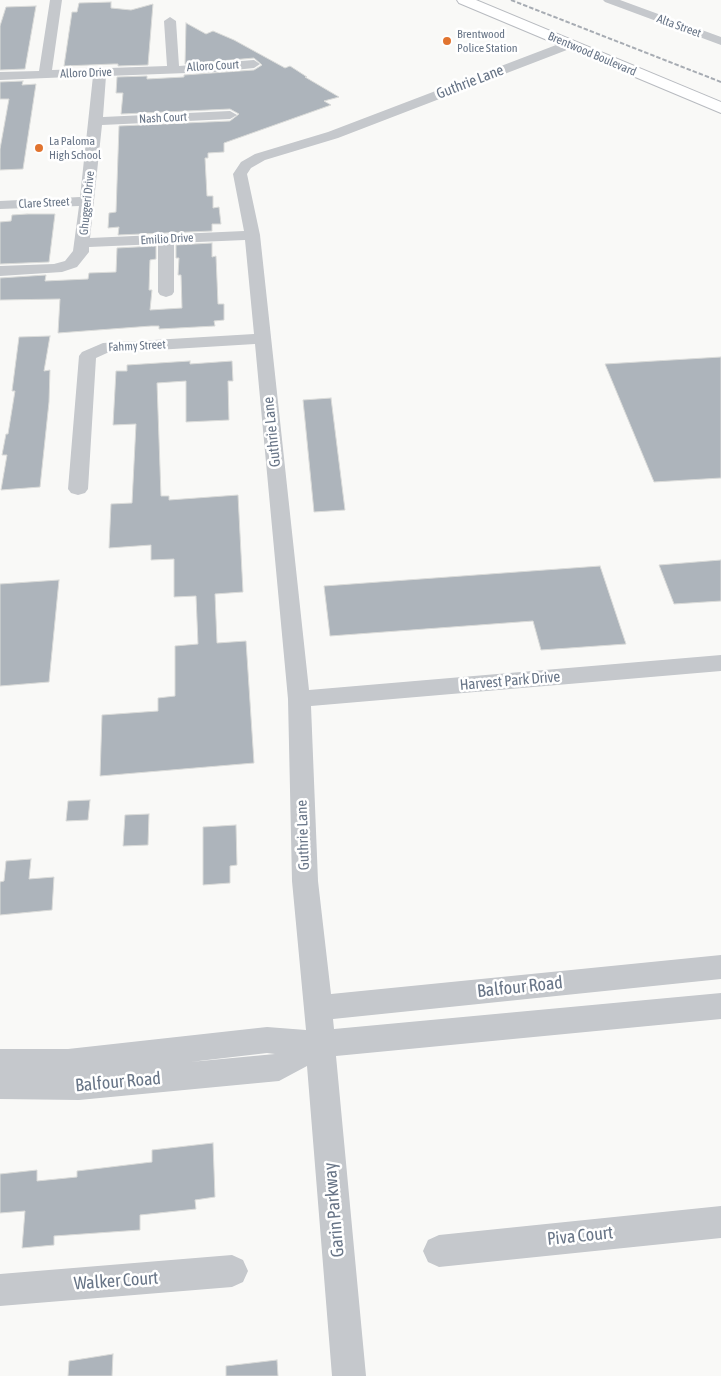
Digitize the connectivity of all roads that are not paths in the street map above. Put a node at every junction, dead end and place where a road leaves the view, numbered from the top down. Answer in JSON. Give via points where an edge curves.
{"nodes":[{"id":1,"x":56,"y":0,"type":"edge"},
{"id":2,"x":464,"y":0,"type":"edge"},
{"id":3,"x":609,"y":0,"type":"edge"},
{"id":4,"x":170,"y":20,"type":"dead end"},
{"id":5,"x":721,"y":41,"type":"edge"},
{"id":6,"x":568,"y":44,"type":"junction"},
{"id":7,"x":254,"y":64,"type":"dead end"},
{"id":8,"x":172,"y":68,"type":"junction"},
{"id":9,"x":100,"y":73,"type":"junction"},
{"id":10,"x":45,"y":74,"type":"junction"},
{"id":11,"x":0,"y":76,"type":"edge"},
{"id":12,"x":721,"y":108,"type":"edge"},
{"id":13,"x":230,"y":115,"type":"dead end"},
{"id":14,"x":96,"y":121,"type":"junction"},
{"id":15,"x":87,"y":201,"type":"junction"},
{"id":16,"x":0,"y":205,"type":"edge"},
{"id":17,"x":252,"y":235,"type":"junction"},
{"id":18,"x":166,"y":239,"type":"junction"},
{"id":19,"x":83,"y":243,"type":"junction"},
{"id":20,"x":0,"y":272,"type":"edge"},
{"id":21,"x":166,"y":292,"type":"dead end"},
{"id":22,"x":262,"y":339,"type":"junction"},
{"id":23,"x":78,"y":489,"type":"dead end"},
{"id":24,"x":721,"y":663,"type":"edge"},
{"id":25,"x":299,"y":699,"type":"junction"},
{"id":26,"x":721,"y":967,"type":"edge"},
{"id":27,"x":721,"y":1006,"type":"edge"},
{"id":28,"x":318,"y":1008,"type":"junction"},
{"id":29,"x":320,"y":1044,"type":"junction"},
{"id":30,"x":0,"y":1062,"type":"edge"},
{"id":31,"x":0,"y":1085,"type":"edge"},
{"id":32,"x":721,"y":1222,"type":"edge"},
{"id":33,"x":439,"y":1251,"type":"dead end"},
{"id":34,"x":232,"y":1272,"type":"dead end"},
{"id":35,"x":0,"y":1290,"type":"edge"},
{"id":36,"x":349,"y":1376,"type":"edge"}],
"edges":[{"from":1,"to":10,"type":"street"},
{"from":2,"to":6,"type":"main road","name":"Brentwood Boulevard"},
{"from":3,"to":5,"type":"street","name":"Alta Street"},
{"from":4,"to":8,"type":"street"},
{"from":6,"to":12,"type":"main road","name":"Brentwood Boulevard"},
{"from":6,"to":17,"type":"street","name":"Guthrie Lane","via":[[333,135],[260,157],[246,165],[240,174]]},
{"from":7,"to":8,"type":"street","name":"Alloro Court"},
{"from":8,"to":9,"type":"street","name":"Alloro Drive"},
{"from":9,"to":10,"type":"street","name":"Alloro Drive"},
{"from":9,"to":14,"type":"street","name":"Ghuggeri Drive"},
{"from":10,"to":11,"type":"street","name":"Alloro Drive"},
{"from":13,"to":14,"type":"street","name":"Nash Court"},
{"from":14,"to":15,"type":"street","name":"Ghuggeri Drive"},
{"from":15,"to":16,"type":"street","name":"Clare Street"},
{"from":15,"to":19,"type":"street","name":"Ghuggeri Drive"},
{"from":17,"to":18,"type":"street","name":"Emilio Drive"},
{"from":17,"to":22,"type":"street","name":"Guthrie Lane"},
{"from":18,"to":19,"type":"street","name":"Emilio Drive"},
{"from":18,"to":21,"type":"street"},
{"from":19,"to":20,"type":"street","via":[[81,252],[71,264],[56,269]]},
{"from":22,"to":23,"type":"street","name":"Fahmy Street","via":[[103,348],[88,356]]},
{"from":22,"to":25,"type":"street","name":"Guthrie Lane"},
{"from":24,"to":25,"type":"street","name":"Harvest Park Drive"},
{"from":25,"to":28,"type":"street","name":"Guthrie Lane","via":[[305,881]]},
{"from":26,"to":28,"type":"street","name":"Balfour Road"},
{"from":27,"to":29,"type":"street","name":"Balfour Road"},
{"from":28,"to":29,"type":"street","name":"Guthrie Lane"},
{"from":29,"to":30,"type":"street","name":"Balfour Road","via":[[267,1040],[68,1062]]},
{"from":29,"to":31,"type":"street","name":"Balfour Road","via":[[279,1067],[79,1086]]},
{"from":29,"to":36,"type":"street","name":"Garin Parkway"},
{"from":32,"to":33,"type":"street","name":"Piva Court"},
{"from":34,"to":35,"type":"street","name":"Walker Court"}]}
